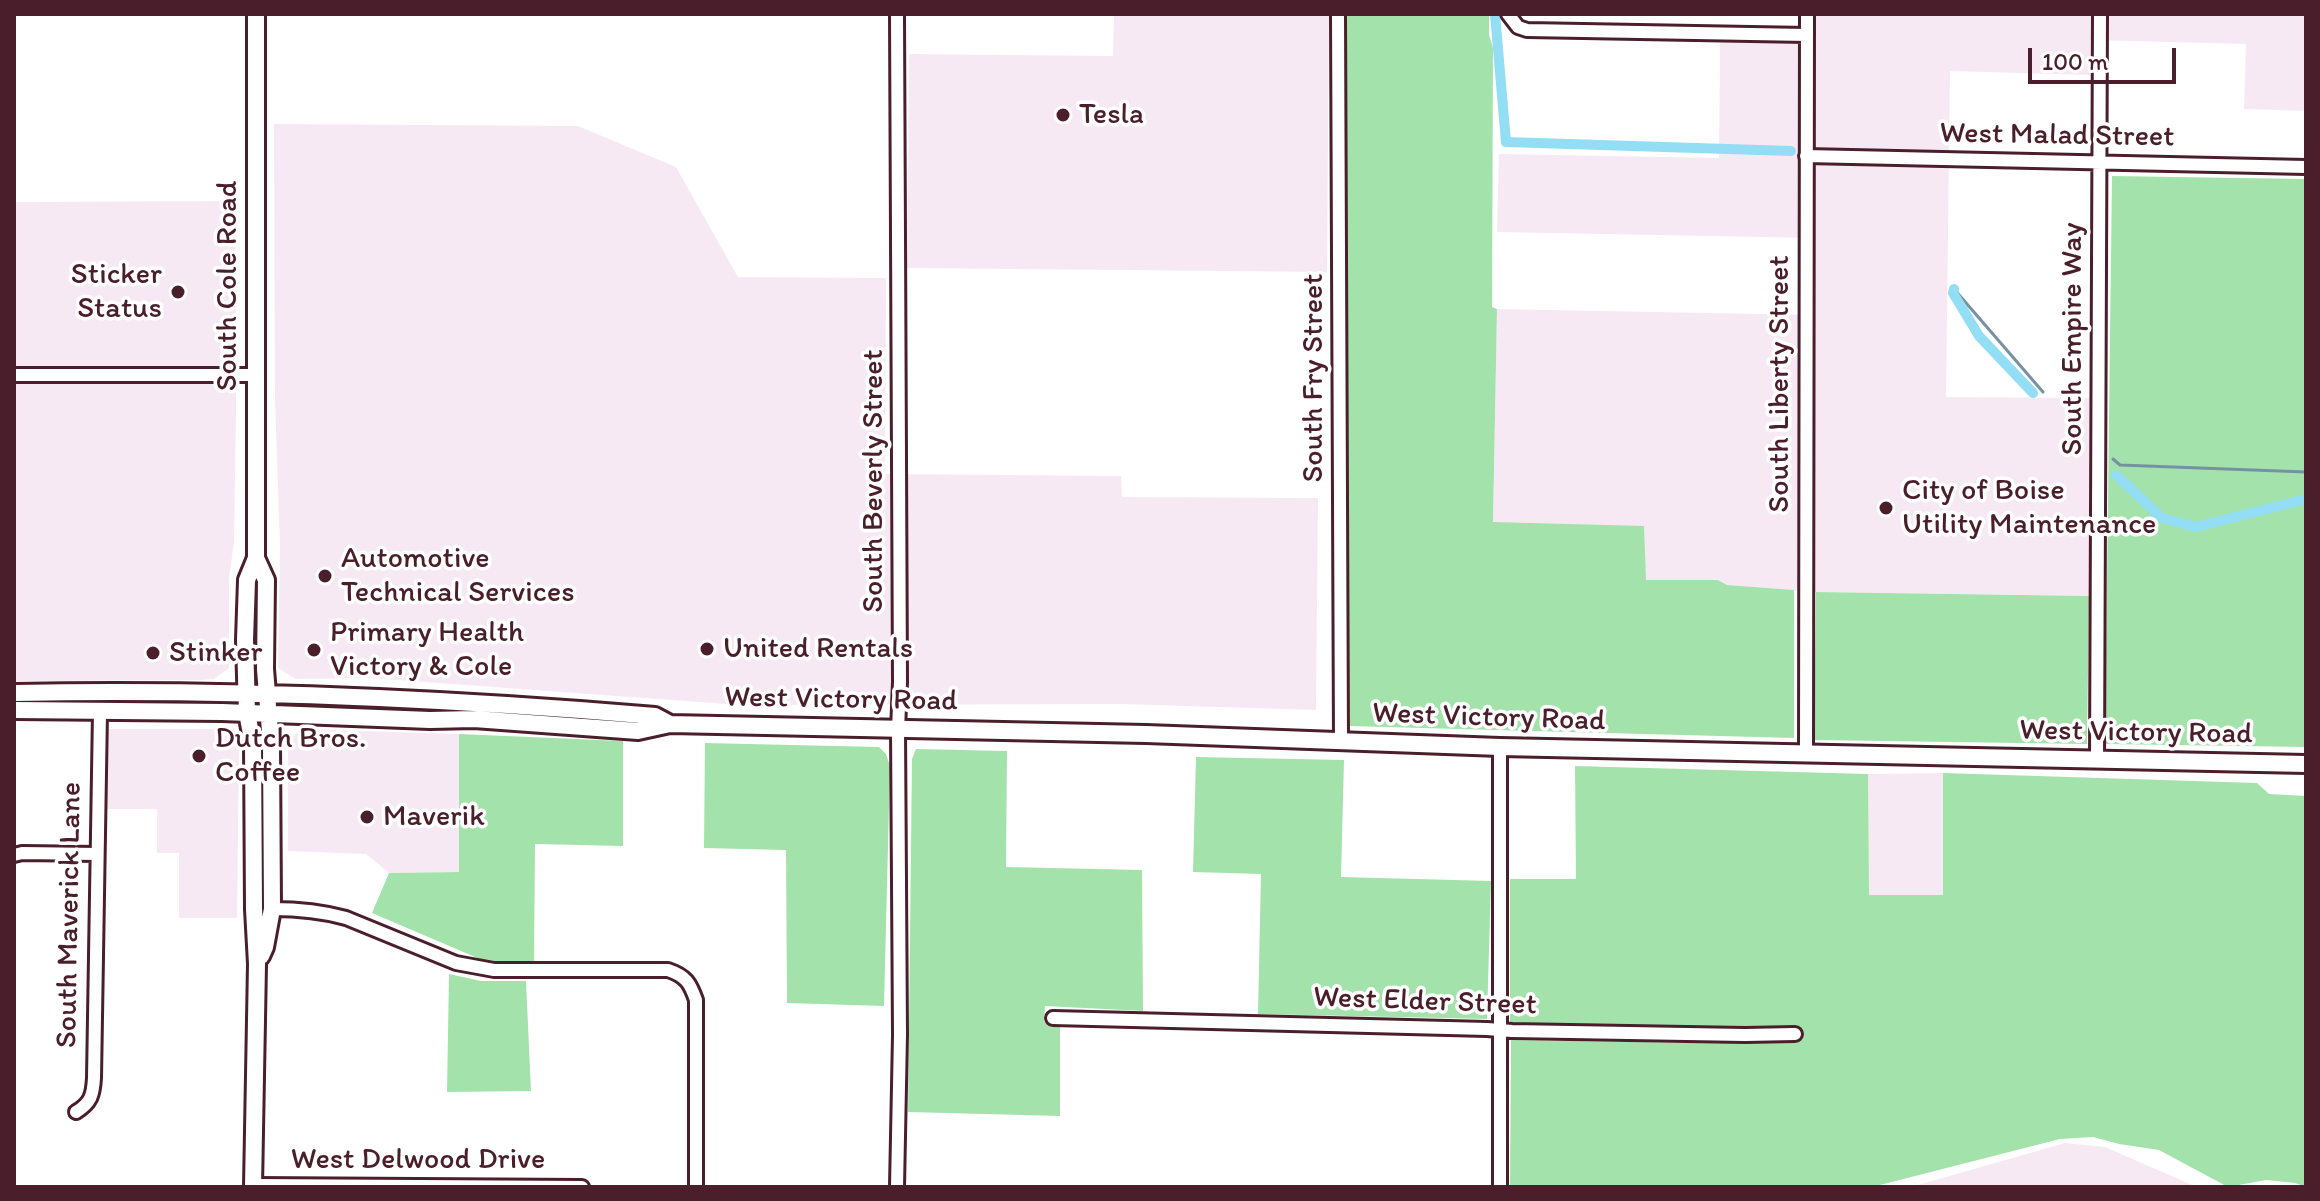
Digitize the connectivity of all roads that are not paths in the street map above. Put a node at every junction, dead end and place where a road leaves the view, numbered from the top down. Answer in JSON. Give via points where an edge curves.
{"nodes":[{"id":1,"x":256,"y":14,"type":"edge"},
{"id":2,"x":897,"y":14,"type":"edge"},
{"id":3,"x":1338,"y":14,"type":"edge"},
{"id":4,"x":1807,"y":14,"type":"edge"},
{"id":5,"x":2100,"y":14,"type":"edge"},
{"id":6,"x":1510,"y":18,"type":"edge"},
{"id":7,"x":1807,"y":35,"type":"junction"},
{"id":8,"x":1806,"y":156,"type":"junction"},
{"id":9,"x":2099,"y":162,"type":"junction"},
{"id":10,"x":2306,"y":167,"type":"edge"},
{"id":11,"x":14,"y":375,"type":"edge"},
{"id":12,"x":256,"y":375,"type":"junction"},
{"id":13,"x":256,"y":558,"type":"junction"},
{"id":14,"x":14,"y":693,"type":"edge"},
{"id":15,"x":245,"y":693,"type":"junction"},
{"id":16,"x":267,"y":694,"type":"junction"},
{"id":17,"x":14,"y":710,"type":"edge"},
{"id":18,"x":100,"y":712,"type":"junction"},
{"id":19,"x":247,"y":713,"type":"junction"},
{"id":20,"x":619,"y":713,"type":"junction"},
{"id":21,"x":269,"y":714,"type":"junction"},
{"id":22,"x":670,"y":724,"type":"junction"},
{"id":23,"x":560,"y":725,"type":"junction"},
{"id":24,"x":898,"y":730,"type":"junction"},
{"id":25,"x":1341,"y":741,"type":"junction"},
{"id":26,"x":1500,"y":747,"type":"junction"},
{"id":27,"x":1806,"y":754,"type":"junction"},
{"id":28,"x":2097,"y":760,"type":"junction"},
{"id":29,"x":2306,"y":764,"type":"edge"},
{"id":30,"x":97,"y":854,"type":"junction"},
{"id":31,"x":14,"y":855,"type":"edge"},
{"id":32,"x":255,"y":875,"type":"junction"},
{"id":33,"x":272,"y":909,"type":"junction"},
{"id":34,"x":257,"y":964,"type":"junction"},
{"id":35,"x":1053,"y":1018,"type":"dead end"},
{"id":36,"x":1501,"y":1030,"type":"junction"},
{"id":37,"x":1795,"y":1034,"type":"dead end"},
{"id":38,"x":76,"y":1112,"type":"dead end"},
{"id":39,"x":253,"y":1186,"type":"edge"},
{"id":40,"x":499,"y":1187,"type":"edge"},
{"id":41,"x":582,"y":1187,"type":"edge"},
{"id":42,"x":696,"y":1187,"type":"edge"},
{"id":43,"x":897,"y":1187,"type":"edge"},
{"id":44,"x":1500,"y":1187,"type":"edge"}],
"edges":[{"from":1,"to":12,"type":"main road","name":"South Cole Road"},
{"from":2,"to":24,"type":"street","name":"South Beverly Street"},
{"from":3,"to":25,"type":"street","name":"South Fry Street"},
{"from":4,"to":7,"type":"street","name":"South Liberty Street"},
{"from":5,"to":9,"type":"street","name":"South Empire Way"},
{"from":6,"to":7,"type":"street","via":[[1527,30]]},
{"from":7,"to":8,"type":"street","name":"South Liberty Street"},
{"from":8,"to":9,"type":"street","name":"West Malad Street"},
{"from":8,"to":27,"type":"street","name":"South Liberty Street"},
{"from":9,"to":10,"type":"street","name":"West Malad Street"},
{"from":9,"to":28,"type":"street","name":"South Empire Way"},
{"from":11,"to":12,"type":"street"},
{"from":12,"to":13,"type":"main road","name":"South Cole Road"},
{"from":13,"to":15,"type":"main road","name":"South Cole Road","via":[[247,580]]},
{"from":13,"to":16,"type":"main road","name":"South Cole Road","via":[[266,580]]},
{"from":14,"to":15,"type":"main road","name":"West Victory Road"},
{"from":15,"to":16,"type":"main road","name":"West Victory Road"},
{"from":15,"to":19,"type":"main road","name":"South Cole Road"},
{"from":16,"to":20,"type":"main road","name":"West Victory Road"},
{"from":16,"to":21,"type":"main road","name":"South Cole Road"},
{"from":17,"to":18,"type":"main road","name":"West Victory Road"},
{"from":18,"to":19,"type":"main road","name":"West Victory Road"},
{"from":18,"to":30,"type":"street","name":"South Maverick Lane"},
{"from":19,"to":21,"type":"main road","name":"West Victory Road"},
{"from":19,"to":32,"type":"main road","name":"South Cole Road","via":[[253,744]]},
{"from":20,"to":22,"type":"main road","name":"West Victory Road","via":[[655,716]]},
{"from":20,"to":23,"type":"main road","name":"West Victory Road","via":[[613,721]]},
{"from":21,"to":23,"type":"main road","name":"West Victory Road"},
{"from":21,"to":33,"type":"main road","name":"South Cole Road"},
{"from":22,"to":23,"type":"main road","name":"West Victory Road","via":[[638,731]]},
{"from":22,"to":24,"type":"main road","name":"West Victory Road"},
{"from":24,"to":25,"type":"main road","name":"West Victory Road"},
{"from":24,"to":43,"type":"street","name":"South Beverly Street"},
{"from":25,"to":26,"type":"main road","name":"West Victory Road"},
{"from":26,"to":27,"type":"main road","name":"West Victory Road"},
{"from":26,"to":36,"type":"street"},
{"from":27,"to":28,"type":"main road","name":"West Victory Road"},
{"from":28,"to":29,"type":"main road","name":"West Victory Road"},
{"from":30,"to":31,"type":"street"},
{"from":30,"to":38,"type":"street","name":"South Maverick Lane","via":[[93,1092],[88,1105]]},
{"from":32,"to":33,"type":"main road","name":"South Cole Road","via":[[257,890]]},
{"from":32,"to":34,"type":"main road","name":"South Cole Road"},
{"from":33,"to":34,"type":"main road","name":"South Cole Road"},
{"from":33,"to":42,"type":"street","via":[[328,913],[456,963],[494,970],[680,974],[696,1000]]},
{"from":34,"to":39,"type":"main road","name":"South Cole Road"},
{"from":35,"to":36,"type":"street","name":"West Elder Street"},
{"from":36,"to":37,"type":"street","name":"West Elder Street"},
{"from":36,"to":44,"type":"street"},
{"from":39,"to":40,"type":"street","name":"West Delwood Drive"},
{"from":40,"to":41,"type":"street","name":"West Delwood Drive"}]}
